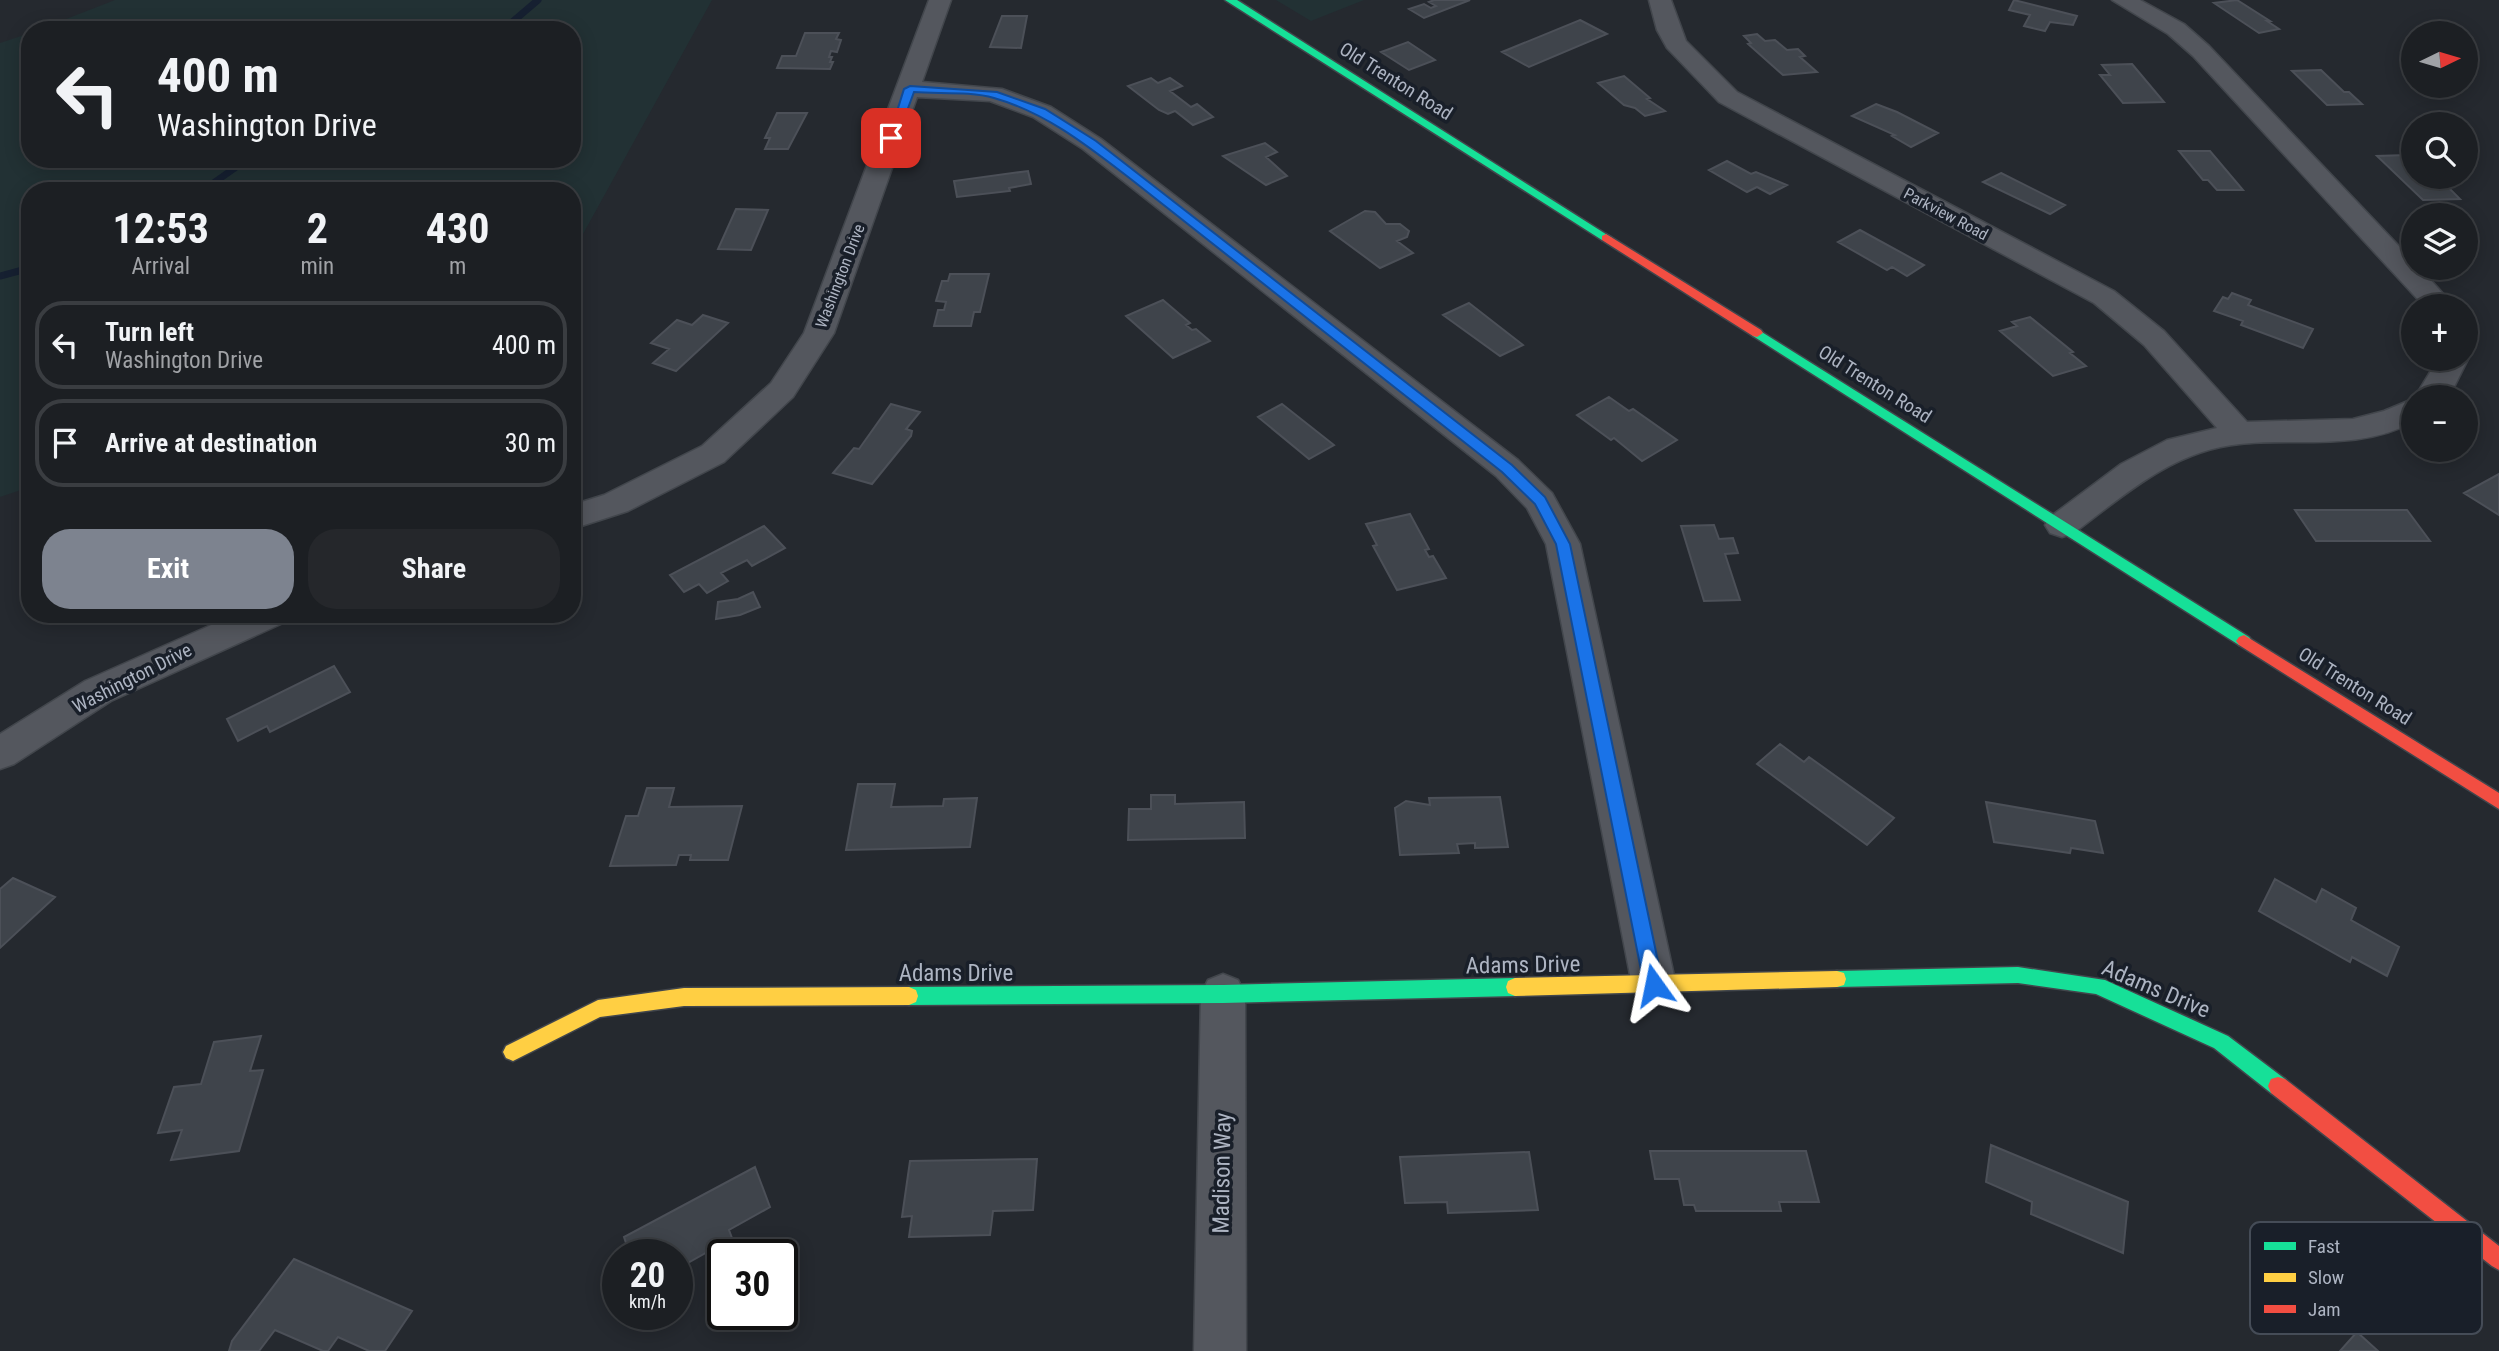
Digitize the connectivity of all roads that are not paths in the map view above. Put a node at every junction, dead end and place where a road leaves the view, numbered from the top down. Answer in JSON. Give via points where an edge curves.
{"nodes":[{"id":1,"x":940,"y":0,"type":"edge"},
{"id":2,"x":1230,"y":0,"type":"edge"},
{"id":3,"x":1660,"y":0,"type":"edge"},
{"id":4,"x":2123,"y":0,"type":"edge"},
{"id":5,"x":910,"y":89,"type":"junction"},
{"id":6,"x":2429,"y":294,"type":"edge"},
{"id":7,"x":2401,"y":417,"type":"edge"},
{"id":8,"x":2239,"y":433,"type":"junction"},
{"id":9,"x":581,"y":514,"type":"edge"},
{"id":10,"x":2062,"y":525,"type":"junction"},
{"id":11,"x":250,"y":623,"type":"edge"},
{"id":12,"x":0,"y":753,"type":"edge"},
{"id":13,"x":2499,"y":802,"type":"edge"},
{"id":14,"x":1654,"y":985,"type":"junction"},
{"id":15,"x":1223,"y":994,"type":"junction"},
{"id":16,"x":513,"y":1052,"type":"dead end"},
{"id":17,"x":2452,"y":1222,"type":"edge"},
{"id":18,"x":2482,"y":1246,"type":"edge"},
{"id":19,"x":2499,"y":1259,"type":"edge"},
{"id":20,"x":1220,"y":1351,"type":"edge"}],
"edges":[{"from":1,"to":5,"type":"street","name":"Washington Drive"},
{"from":2,"to":10,"type":"main road","name":"Old Trenton Road"},
{"from":3,"to":8,"type":"street","name":"Parkview Road","via":[[1663,24],[1685,58],[1728,97],[2104,298],[2154,338]]},
{"from":4,"to":6,"type":"street","via":[[2176,29],[2201,51]]},
{"from":5,"to":9,"type":"street","name":"Washington Drive","via":[[819,333],[782,390],[712,454],[616,503]]},
{"from":5,"to":14,"type":"street","via":[[993,94],[1042,112],[1092,144],[1507,468],[1540,501],[1563,544]]},
{"from":7,"to":8,"type":"street","via":[[2344,429]]},
{"from":8,"to":10,"type":"street","via":[[2178,448],[2132,472]]},
{"from":10,"to":13,"type":"main road","name":"Old Trenton Road"},
{"from":11,"to":12,"type":"street","name":"Washington Drive","via":[[98,691]]},
{"from":14,"to":15,"type":"main road","name":"Adams Drive"},
{"from":14,"to":17,"type":"main road","name":"Adams Drive","via":[[2018,975],[2098,986],[2221,1042]]},
{"from":15,"to":16,"type":"main road","name":"Adams Drive","via":[[684,997],[598,1009]]},
{"from":15,"to":20,"type":"street","name":"Madison Way"},
{"from":18,"to":19,"type":"main road","name":"Adams Drive"}]}
